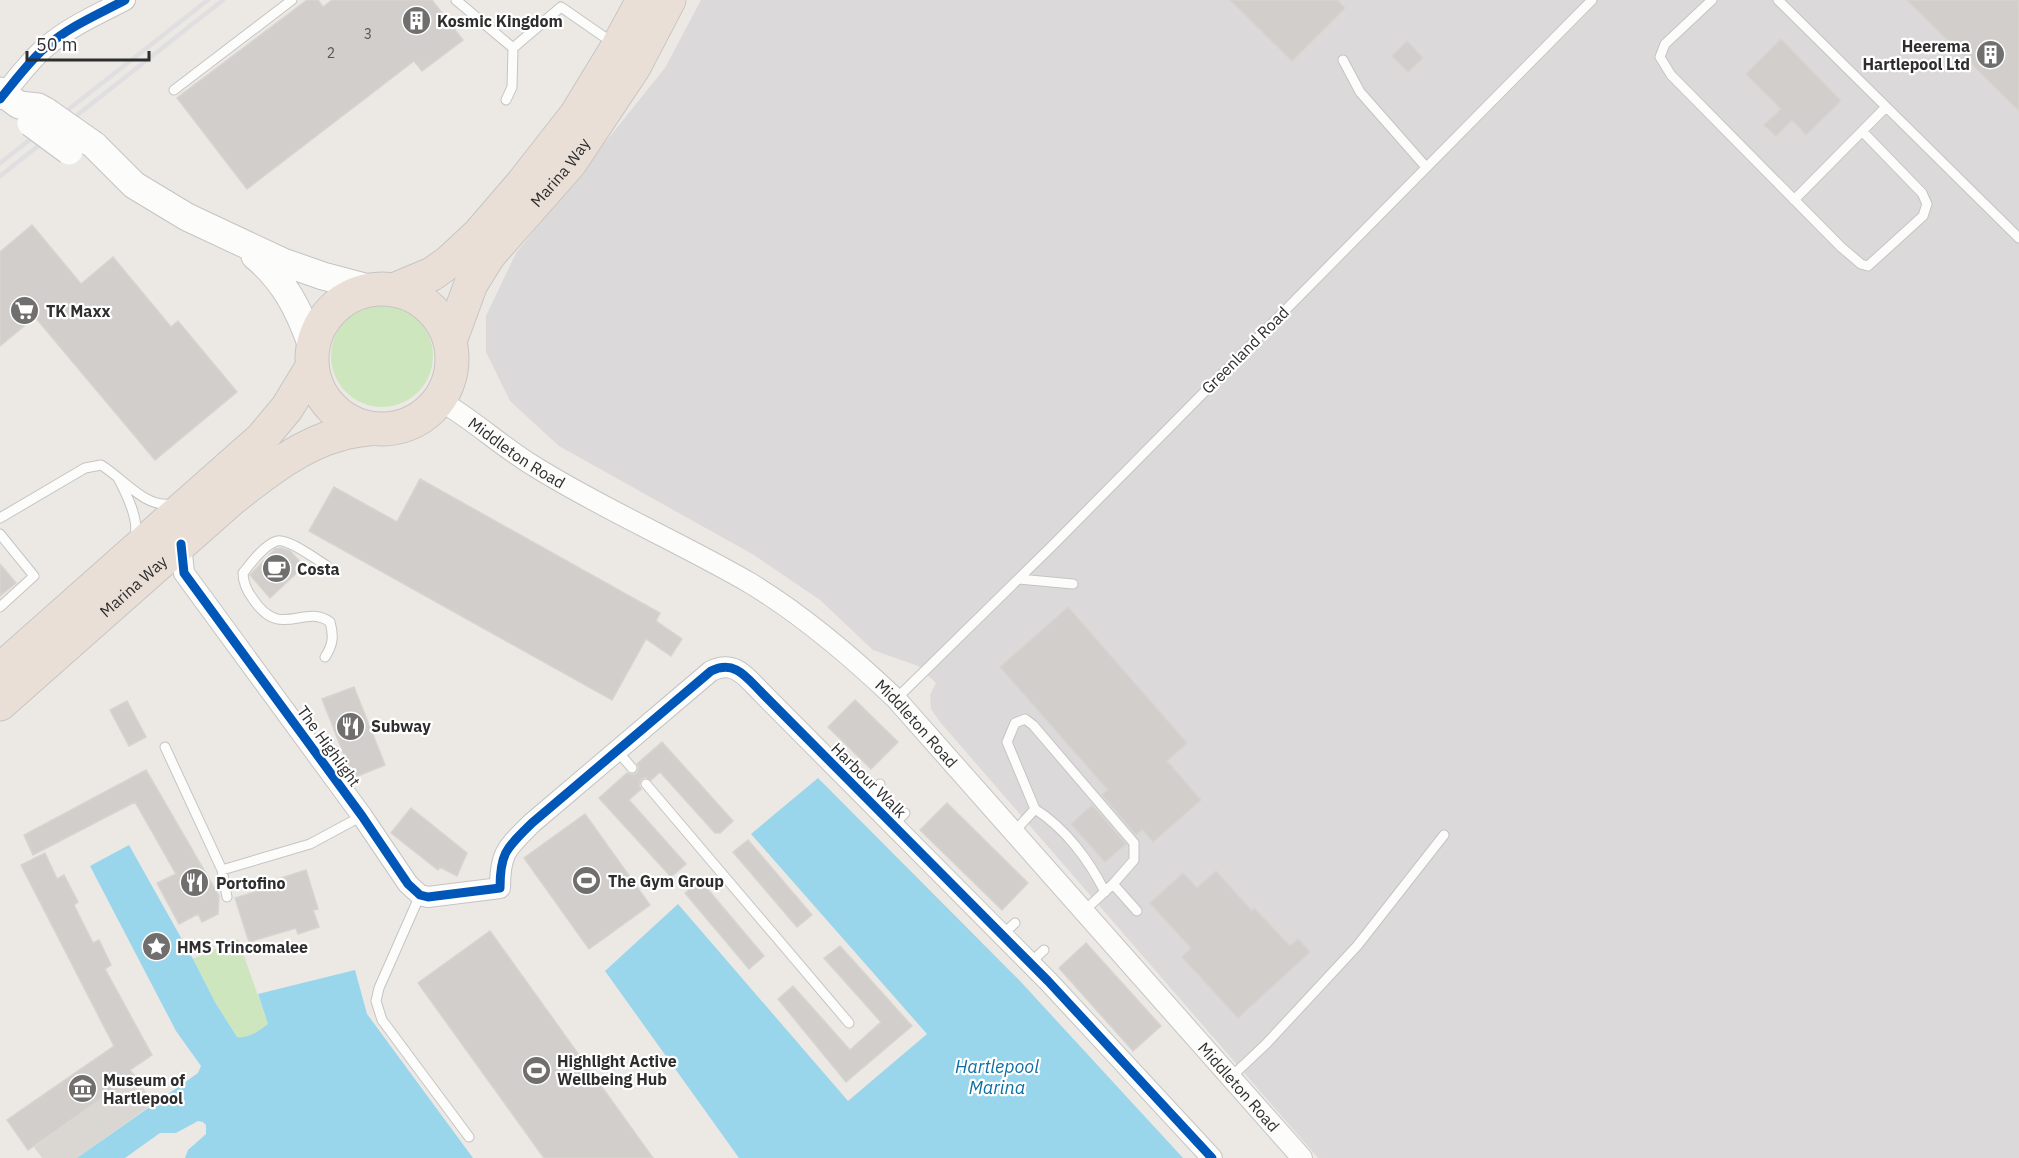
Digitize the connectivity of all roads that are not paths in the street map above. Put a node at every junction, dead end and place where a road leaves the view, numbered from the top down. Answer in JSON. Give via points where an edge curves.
{"nodes":[{"id":1,"x":125,"y":0,"type":"edge"},
{"id":2,"x":292,"y":0,"type":"edge"},
{"id":3,"x":456,"y":0,"type":"edge"},
{"id":4,"x":643,"y":0,"type":"edge"},
{"id":5,"x":669,"y":0,"type":"edge"},
{"id":6,"x":1592,"y":0,"type":"edge"},
{"id":7,"x":1712,"y":0,"type":"edge"},
{"id":8,"x":1778,"y":0,"type":"edge"},
{"id":9,"x":618,"y":46,"type":"junction"},
{"id":10,"x":513,"y":48,"type":"junction"},
{"id":11,"x":1343,"y":60,"type":"dead end"},
{"id":12,"x":174,"y":90,"type":"dead end"},
{"id":13,"x":506,"y":100,"type":"dead end"},
{"id":14,"x":17,"y":104,"type":"edge"},
{"id":15,"x":1886,"y":107,"type":"junction"},
{"id":16,"x":1862,"y":131,"type":"junction"},
{"id":17,"x":1426,"y":167,"type":"junction"},
{"id":18,"x":1794,"y":200,"type":"junction"},
{"id":19,"x":2019,"y":238,"type":"edge"},
{"id":20,"x":241,"y":244,"type":"junction"},
{"id":21,"x":383,"y":290,"type":"junction"},
{"id":22,"x":450,"y":341,"type":"junction"},
{"id":23,"x":312,"y":357,"type":"junction"},
{"id":24,"x":440,"y":400,"type":"junction"},
{"id":25,"x":369,"y":429,"type":"junction"},
{"id":26,"x":115,"y":474,"type":"junction"},
{"id":27,"x":189,"y":502,"type":"junction"},
{"id":28,"x":0,"y":518,"type":"edge"},
{"id":29,"x":0,"y":534,"type":"edge"},
{"id":30,"x":124,"y":560,"type":"junction"},
{"id":31,"x":174,"y":561,"type":"junction"},
{"id":32,"x":327,"y":566,"type":"dead end"},
{"id":33,"x":1019,"y":579,"type":"junction"},
{"id":34,"x":1073,"y":584,"type":"dead end"},
{"id":35,"x":0,"y":607,"type":"edge"},
{"id":36,"x":325,"y":657,"type":"dead end"},
{"id":37,"x":0,"y":670,"type":"edge"},
{"id":38,"x":896,"y":699,"type":"junction"},
{"id":39,"x":0,"y":704,"type":"edge"},
{"id":40,"x":165,"y":747,"type":"dead end"},
{"id":41,"x":618,"y":752,"type":"junction"},
{"id":42,"x":632,"y":768,"type":"dead end"},
{"id":43,"x":646,"y":784,"type":"dead end"},
{"id":44,"x":1035,"y":809,"type":"junction"},
{"id":45,"x":362,"y":816,"type":"junction"},
{"id":46,"x":1014,"y":832,"type":"junction"},
{"id":47,"x":1444,"y":836,"type":"dead end"},
{"id":48,"x":222,"y":870,"type":"junction"},
{"id":49,"x":1113,"y":884,"type":"junction"},
{"id":50,"x":1105,"y":892,"type":"junction"},
{"id":51,"x":420,"y":895,"type":"junction"},
{"id":52,"x":227,"y":897,"type":"dead end"},
{"id":53,"x":1084,"y":911,"type":"junction"},
{"id":54,"x":1137,"y":911,"type":"dead end"},
{"id":55,"x":849,"y":1023,"type":"dead end"},
{"id":56,"x":1231,"y":1077,"type":"junction"},
{"id":57,"x":469,"y":1137,"type":"dead end"},
{"id":58,"x":1212,"y":1158,"type":"edge"},
{"id":59,"x":1302,"y":1158,"type":"edge"}],
"edges":[{"from":1,"to":14,"type":"street","via":[[48,45],[31,62]]},
{"from":2,"to":12,"type":"lane"},
{"from":3,"to":10,"type":"lane"},
{"from":4,"to":9,"type":"highway","name":"Marina Way"},
{"from":5,"to":22,"type":"highway","name":"Marina Way","via":[[634,67],[570,163],[489,255],[471,284]]},
{"from":6,"to":17,"type":"lane","name":"Greenland Road"},
{"from":7,"to":18,"type":"lane","via":[[1665,44],[1660,57],[1671,75]]},
{"from":8,"to":15,"type":"lane"},
{"from":9,"to":10,"type":"lane","via":[[561,7]]},
{"from":9,"to":21,"type":"highway","name":"Marina Way","via":[[576,115],[479,234],[432,274]]},
{"from":10,"to":13,"type":"lane","via":[[512,87]]},
{"from":11,"to":17,"type":"lane","via":[[1360,92]]},
{"from":14,"to":20,"type":"main road","bridge":true,"via":[[134,185]]},
{"from":15,"to":16,"type":"lane"},
{"from":15,"to":19,"type":"lane"},
{"from":16,"to":18,"type":"lane"},
{"from":16,"to":18,"type":"lane","via":[[1922,193],[1927,204],[1923,216],[1868,266],[1856,261]]},
{"from":17,"to":33,"type":"lane","name":"Greenland Road"},
{"from":20,"to":21,"type":"main road","via":[[323,276]]},
{"from":20,"to":23,"type":"main road","via":[[285,286],[303,322]]},
{"from":21,"to":22,"type":"highway","via":[[412,296],[429,307]]},
{"from":21,"to":23,"type":"highway","via":[[351,296],[333,308],[320,326]]},
{"from":22,"to":24,"type":"highway","via":[[449,382]]},
{"from":23,"to":25,"type":"highway","via":[[318,389],[330,408]]},
{"from":23,"to":27,"type":"highway","name":"Marina Way","via":[[287,408],[262,438]]},
{"from":24,"to":25,"type":"highway","via":[[426,415],[408,425],[389,430]]},
{"from":24,"to":38,"type":"street","name":"Middleton Road","via":[[536,468],[750,583],[806,621]]},
{"from":25,"to":31,"type":"highway","name":"Marina Way","via":[[340,434],[304,448],[264,474]]},
{"from":26,"to":27,"type":"lane","via":[[150,501],[164,506]]},
{"from":26,"to":28,"type":"lane","via":[[101,465],[86,468]]},
{"from":26,"to":30,"type":"lane","via":[[131,502],[136,533]]},
{"from":27,"to":30,"type":"highway","name":"Marina Way"},
{"from":29,"to":35,"type":"lane","via":[[34,576]]},
{"from":30,"to":37,"type":"highway","name":"Marina Way"},
{"from":31,"to":39,"type":"highway","name":"Marina Way"},
{"from":31,"to":45,"type":"street","name":"The Highlight"},
{"from":32,"to":36,"type":"lane","via":[[285,541],[277,541],[243,573],[248,591],[268,617],[281,620],[315,616],[330,622],[332,646]]},
{"from":33,"to":34,"type":"lane"},
{"from":33,"to":38,"type":"lane","name":"Greenland Road"},
{"from":38,"to":46,"type":"street","name":"Middleton Road"},
{"from":40,"to":48,"type":"lane"},
{"from":41,"to":42,"type":"lane"},
{"from":41,"to":51,"type":"street","name":"Harbour Walk","via":[[532,823],[508,848],[502,857],[500,888],[434,897]]},
{"from":41,"to":58,"type":"street","name":"Harbour Walk","via":[[711,671],[731,667],[743,674],[873,791],[1037,957]]},
{"from":43,"to":55,"type":"lane"},
{"from":44,"to":46,"type":"lane"},
{"from":44,"to":49,"type":"lane","via":[[1007,742],[1016,723],[1025,719],[1134,843],[1134,860]]},
{"from":44,"to":50,"type":"lane","via":[[1077,849]]},
{"from":45,"to":48,"type":"lane","via":[[310,844]]},
{"from":45,"to":51,"type":"street","name":"The Highlight","via":[[408,884]]},
{"from":46,"to":53,"type":"street","name":"Middleton Road"},
{"from":47,"to":56,"type":"lane","via":[[1357,946]]},
{"from":48,"to":52,"type":"lane"},
{"from":49,"to":50,"type":"lane"},
{"from":49,"to":54,"type":"lane"},
{"from":50,"to":53,"type":"lane"},
{"from":51,"to":57,"type":"lane","via":[[376,1001],[382,1020]]},
{"from":53,"to":56,"type":"street","name":"Middleton Road"},
{"from":56,"to":59,"type":"street","name":"Middleton Road"}]}
